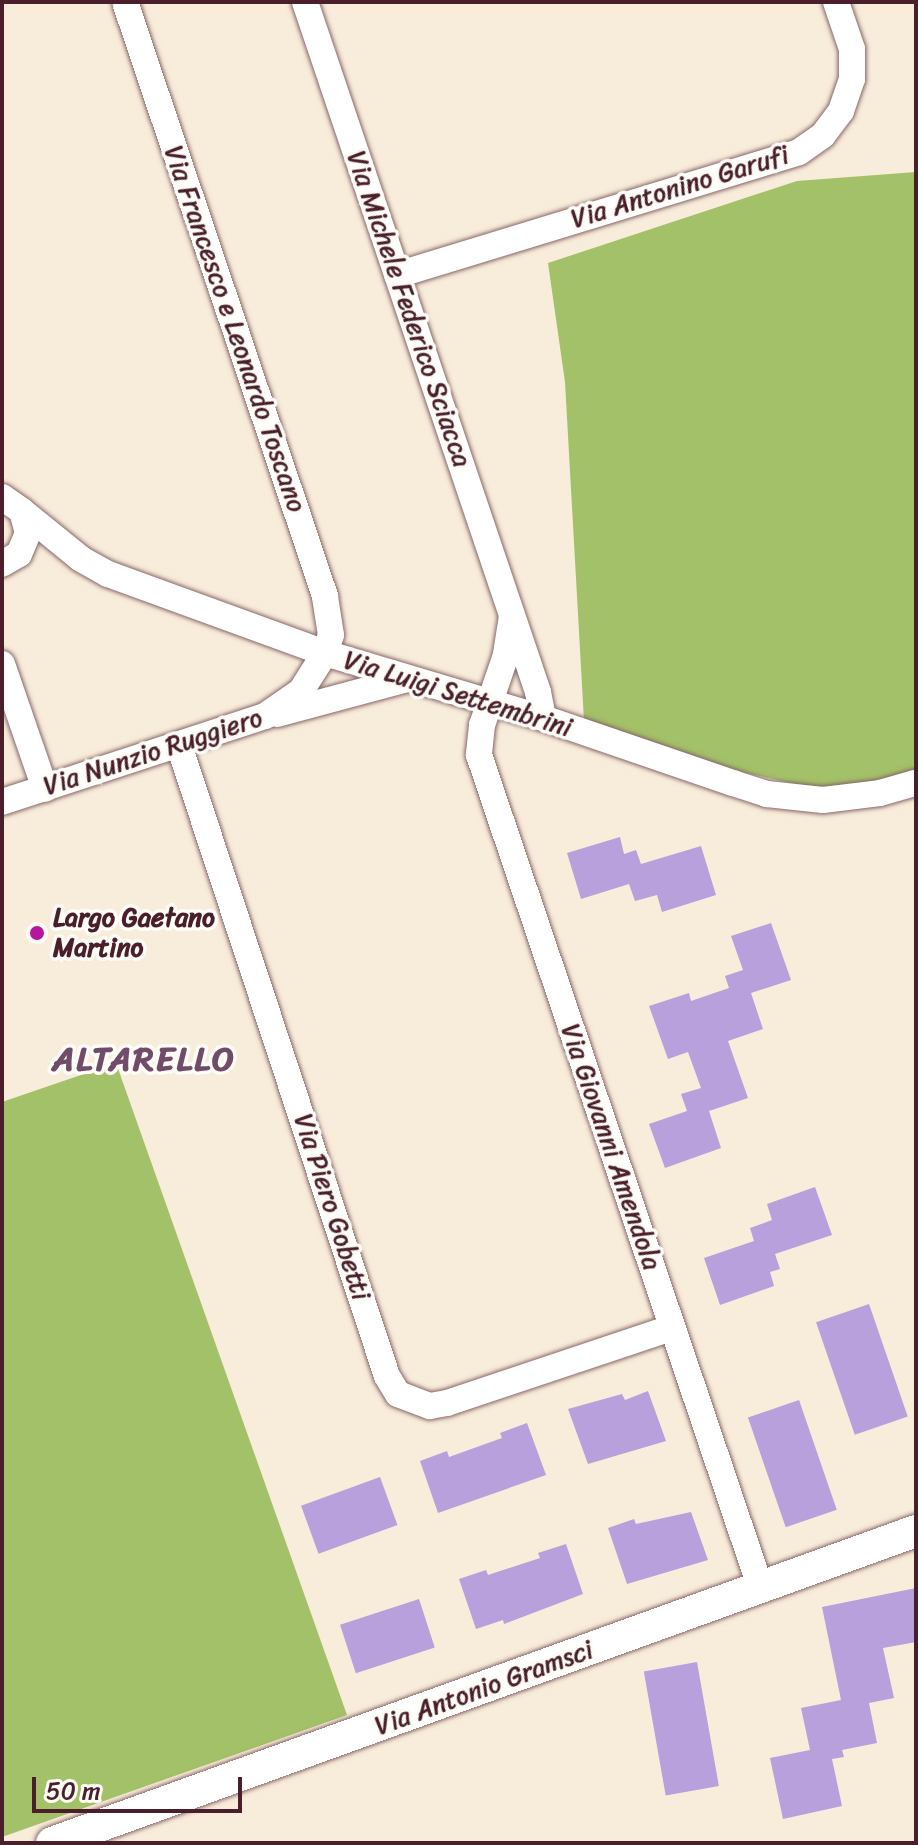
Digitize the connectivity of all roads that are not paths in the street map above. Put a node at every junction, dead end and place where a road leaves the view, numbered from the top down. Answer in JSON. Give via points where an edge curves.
{"nodes":[{"id":1,"x":305,"y":2,"type":"edge"},
{"id":2,"x":836,"y":2,"type":"edge"},
{"id":3,"x":126,"y":5,"type":"dead end"},
{"id":4,"x":397,"y":275,"type":"junction"},
{"id":5,"x":10,"y":501,"type":"edge"},
{"id":6,"x":2,"y":564,"type":"edge"},
{"id":7,"x":512,"y":616,"type":"junction"},
{"id":8,"x":325,"y":653,"type":"junction"},
{"id":9,"x":2,"y":664,"type":"edge"},
{"id":10,"x":408,"y":679,"type":"junction"},
{"id":11,"x":489,"y":703,"type":"junction"},
{"id":12,"x":265,"y":716,"type":"junction"},
{"id":13,"x":543,"y":718,"type":"junction"},
{"id":14,"x":179,"y":745,"type":"junction"},
{"id":15,"x":916,"y":783,"type":"edge"},
{"id":16,"x":45,"y":789,"type":"junction"},
{"id":17,"x":2,"y":802,"type":"edge"},
{"id":18,"x":671,"y":1328,"type":"junction"},
{"id":19,"x":916,"y":1531,"type":"edge"},
{"id":20,"x":761,"y":1589,"type":"junction"},
{"id":21,"x":52,"y":1843,"type":"edge"}],
"edges":[{"from":1,"to":4,"type":"street","name":"Via Michele Federico Sciacca"},
{"from":2,"to":4,"type":"street","name":"Via Antonino Garufi","via":[[852,49],[852,79],[841,111],[823,135],[799,152]]},
{"from":3,"to":8,"type":"street","name":"Via Francesco e Leonardo Toscano","via":[[325,596],[331,635]]},
{"from":4,"to":7,"type":"street","name":"Via Michele Federico Sciacca"},
{"from":5,"to":6,"type":"street","via":[[28,533],[19,554]]},
{"from":5,"to":8,"type":"street","name":"Via Luigi Settembrini","via":[[81,559],[108,574]]},
{"from":7,"to":11,"type":"street","name":"Via Giovanni Amendola","via":[[506,655]]},
{"from":7,"to":13,"type":"street","name":"Via Michele Federico Sciacca"},
{"from":8,"to":10,"type":"street","name":"Via Luigi Settembrini"},
{"from":8,"to":12,"type":"street","name":"Via Nunzio Ruggiero","via":[[301,691]]},
{"from":9,"to":16,"type":"street"},
{"from":10,"to":11,"type":"street","name":"Via Luigi Settembrini"},
{"from":10,"to":12,"type":"street"},
{"from":11,"to":13,"type":"street","name":"Via Luigi Settembrini"},
{"from":11,"to":18,"type":"street","name":"Via Giovanni Amendola","via":[[479,745],[482,764]]},
{"from":12,"to":14,"type":"street","name":"Via Nunzio Ruggiero"},
{"from":13,"to":15,"type":"street","name":"Via Luigi Settembrini","via":[[767,794],[852,798]]},
{"from":14,"to":16,"type":"street","name":"Via Nunzio Ruggiero"},
{"from":14,"to":18,"type":"street","name":"Via Piero Gobetti","via":[[382,1361],[398,1394],[430,1406],[447,1403]]},
{"from":16,"to":17,"type":"street","name":"Via Nunzio Ruggiero"},
{"from":18,"to":20,"type":"street","name":"Via Giovanni Amendola"},
{"from":19,"to":20,"type":"street","name":"Via Antonio Gramsci"},
{"from":20,"to":21,"type":"street","name":"Via Antonio Gramsci"}]}
